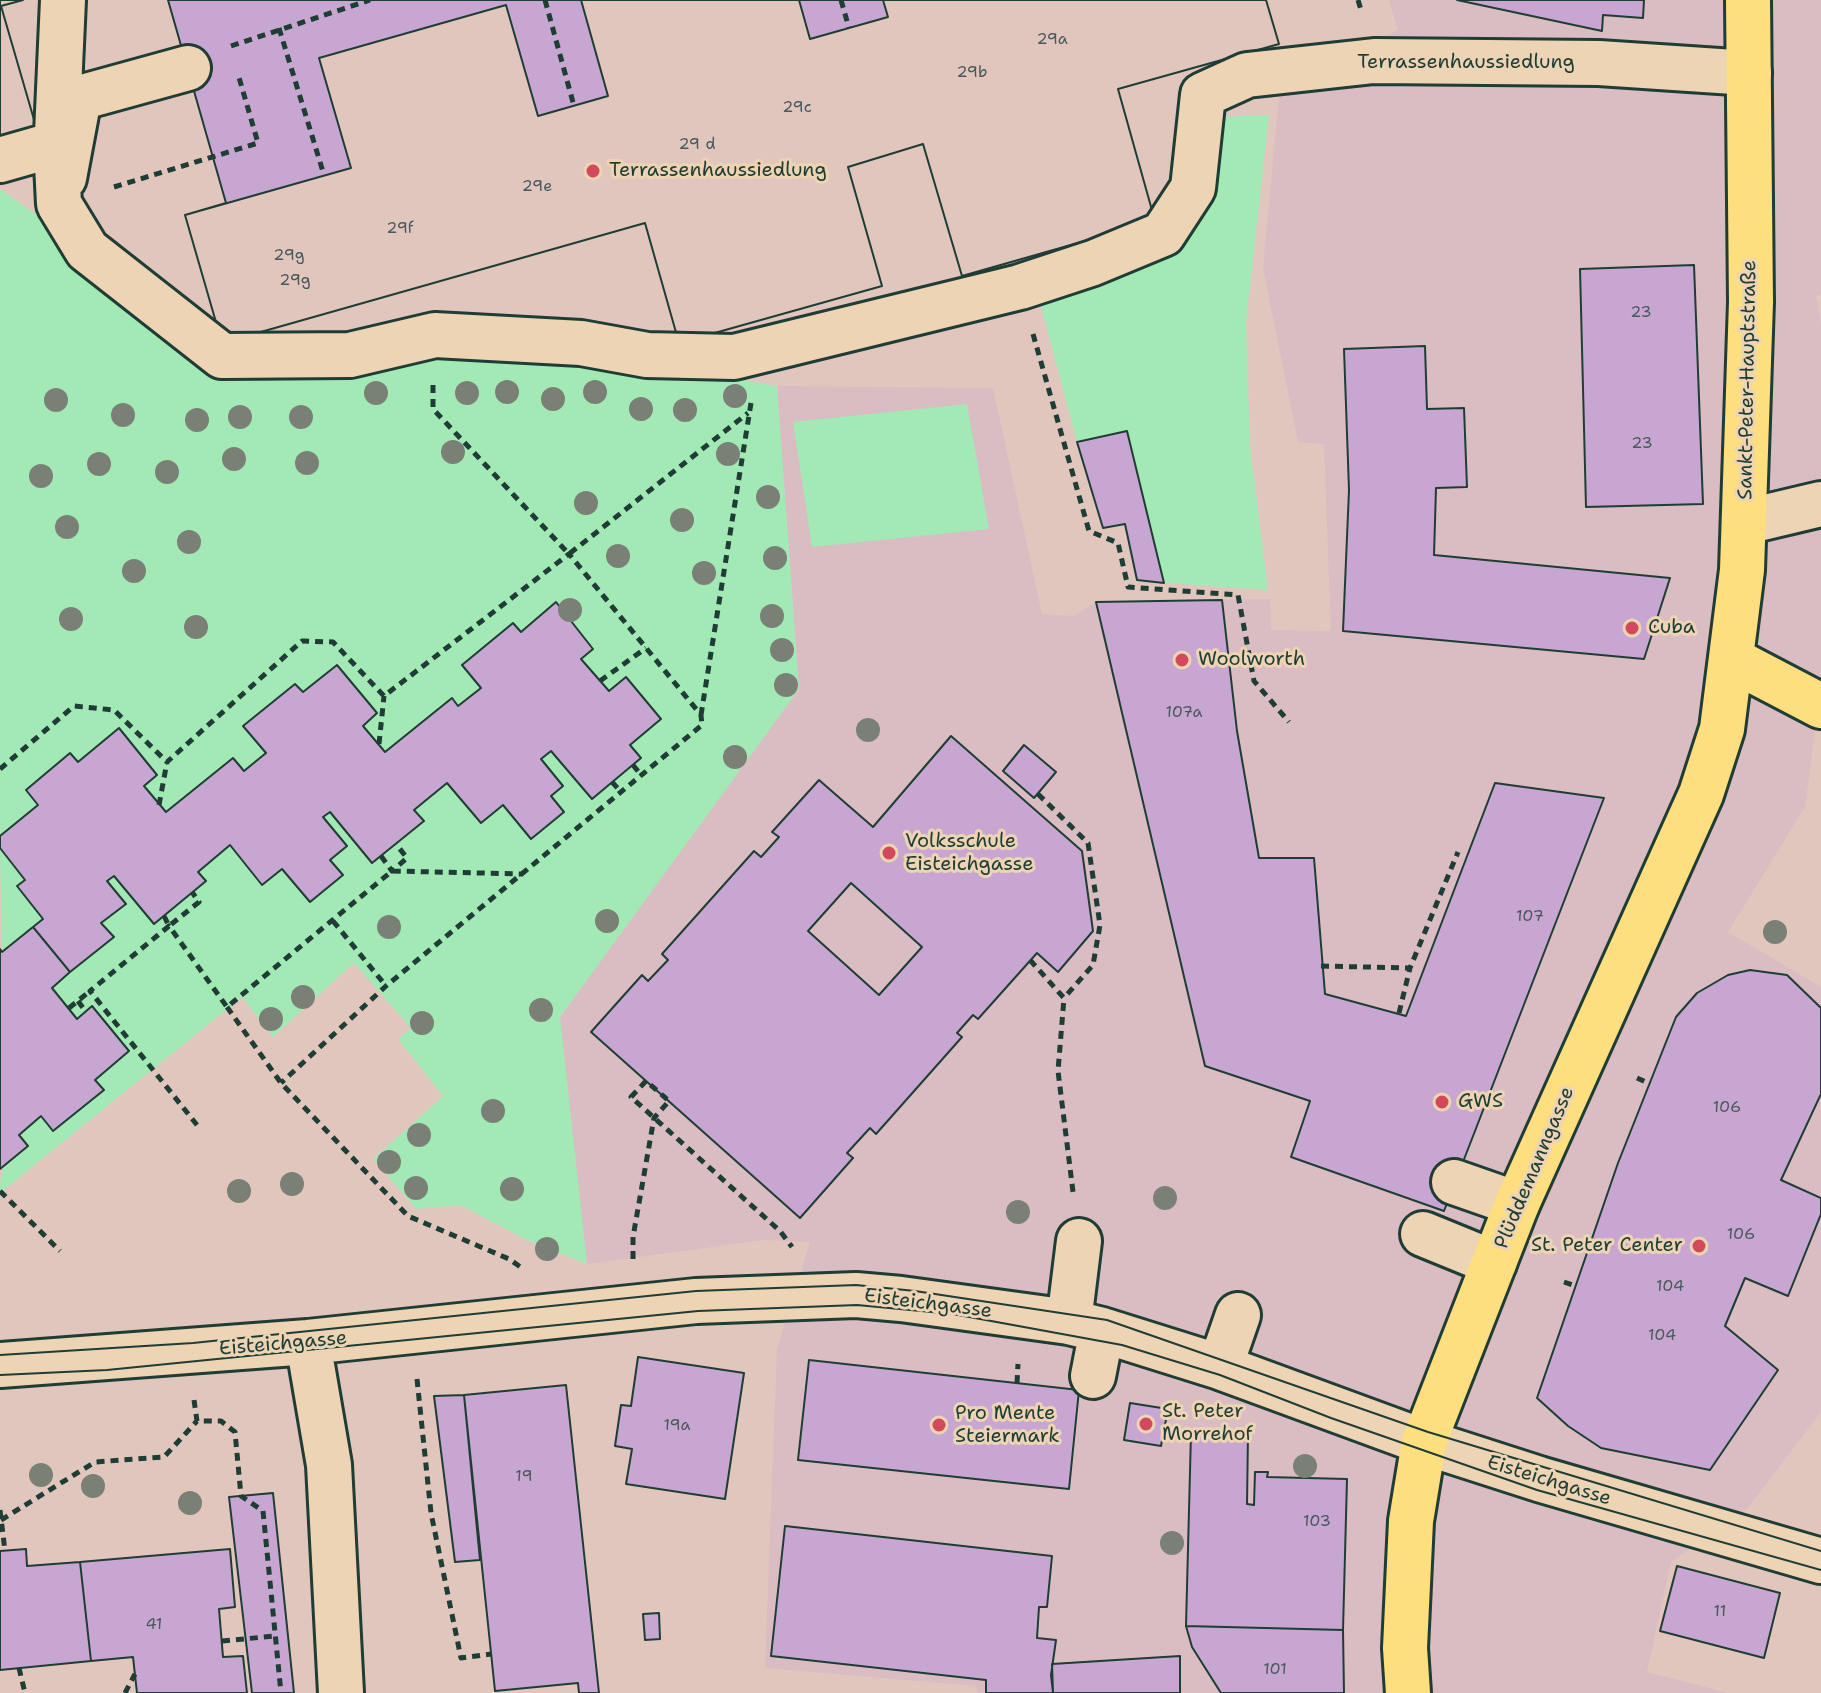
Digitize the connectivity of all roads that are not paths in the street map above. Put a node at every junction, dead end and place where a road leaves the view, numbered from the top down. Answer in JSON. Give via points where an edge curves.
{"nodes":[{"id":1,"x":63,"y":0,"type":"edge"},
{"id":2,"x":1748,"y":0,"type":"edge"},
{"id":3,"x":188,"y":68,"type":"dead end"},
{"id":4,"x":1749,"y":73,"type":"junction"},
{"id":5,"x":56,"y":144,"type":"junction"},
{"id":6,"x":0,"y":160,"type":"edge"},
{"id":7,"x":59,"y":204,"type":"junction"},
{"id":8,"x":1821,"y":504,"type":"edge"},
{"id":9,"x":1745,"y":522,"type":"junction"},
{"id":10,"x":1733,"y":660,"type":"junction"},
{"id":11,"x":1821,"y":706,"type":"edge"},
{"id":12,"x":1454,"y":1182,"type":"dead end"},
{"id":13,"x":1517,"y":1204,"type":"junction"},
{"id":14,"x":1423,"y":1234,"type":"dead end"},
{"id":15,"x":1079,"y":1241,"type":"road end"},
{"id":16,"x":1494,"y":1263,"type":"junction"},
{"id":17,"x":1238,"y":1315,"type":"dead end"},
{"id":18,"x":1085,"y":1326,"type":"junction"},
{"id":19,"x":308,"y":1342,"type":"junction"},
{"id":20,"x":0,"y":1365,"type":"edge"},
{"id":21,"x":1220,"y":1367,"type":"junction"},
{"id":22,"x":1093,"y":1376,"type":"dead end"},
{"id":23,"x":1424,"y":1442,"type":"junction"},
{"id":24,"x":1821,"y":1561,"type":"edge"},
{"id":25,"x":341,"y":1693,"type":"edge"},
{"id":26,"x":1408,"y":1693,"type":"edge"}],
"edges":[{"from":1,"to":5,"type":"street","name":"Terrassenhaussiedlung"},
{"from":2,"to":4,"type":"main road","name":"Sankt-Peter-Hauptstraße"},
{"from":3,"to":7,"type":"street","via":[[79,98]]},
{"from":4,"to":7,"type":"street","name":"Terrassenhaussiedlung","via":[[1599,63],[1374,61],[1247,75],[1203,95],[1193,188],[1163,234],[1020,287],[734,357],[647,355],[581,343],[435,335],[350,355],[222,356],[87,250]]},
{"from":4,"to":9,"type":"main road","name":"Sankt-Peter-Hauptstraße","via":[[1751,302]]},
{"from":5,"to":6,"type":"street"},
{"from":5,"to":7,"type":"street","name":"Terrassenhaussiedlung"},
{"from":8,"to":9,"type":"street"},
{"from":9,"to":10,"type":"main road","name":"Sankt-Peter-Hauptstraße"},
{"from":10,"to":11,"type":"main road"},
{"from":10,"to":13,"type":"main road","name":"Plüddemanngasse","via":[[1722,729],[1701,794]]},
{"from":12,"to":13,"type":"street"},
{"from":13,"to":16,"type":"main road","name":"Plüddemanngasse"},
{"from":14,"to":16,"type":"street"},
{"from":15,"to":18,"type":"street"},
{"from":16,"to":23,"type":"main road","name":"Plüddemanngasse"},
{"from":17,"to":21,"type":"street"},
{"from":18,"to":19,"type":"street","name":"Eisteichgasse","via":[[856,1295],[696,1301]]},
{"from":18,"to":21,"type":"street","name":"Eisteichgasse"},
{"from":18,"to":22,"type":"street"},
{"from":19,"to":20,"type":"street","name":"Eisteichgasse"},
{"from":19,"to":25,"type":"street","via":[[329,1465]]},
{"from":21,"to":23,"type":"street","name":"Eisteichgasse"},
{"from":23,"to":24,"type":"street","name":"Eisteichgasse"},
{"from":23,"to":26,"type":"main road","name":"Plüddemanngasse","via":[[1411,1521]]}]}
